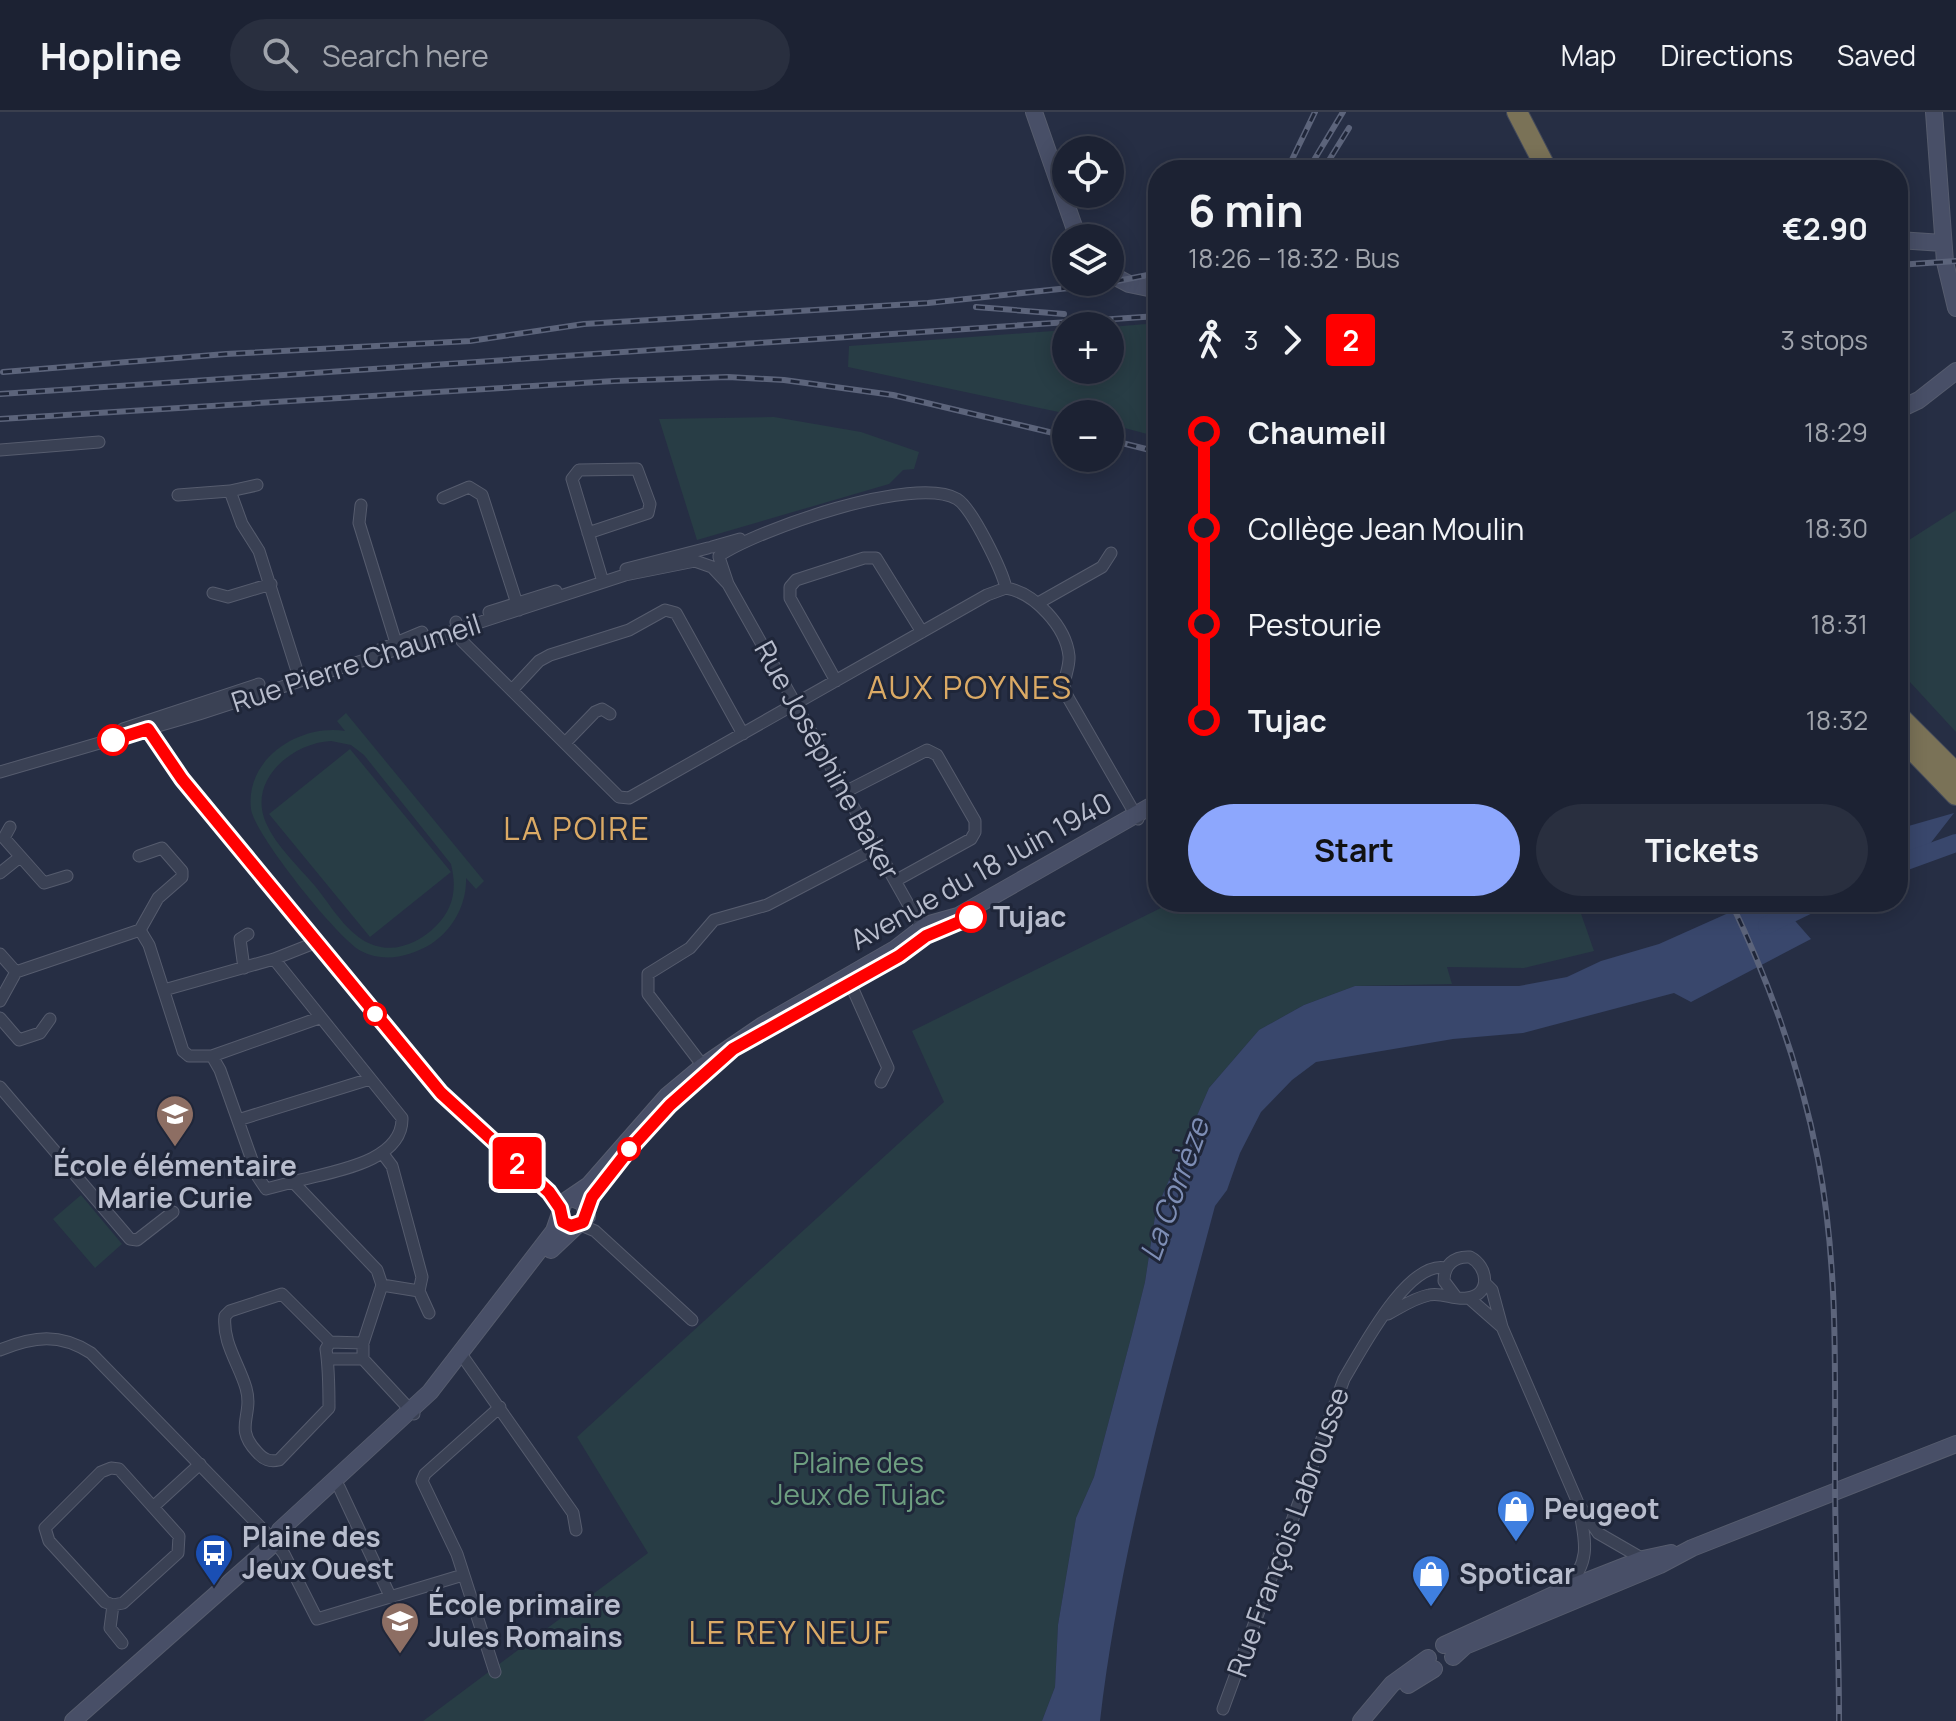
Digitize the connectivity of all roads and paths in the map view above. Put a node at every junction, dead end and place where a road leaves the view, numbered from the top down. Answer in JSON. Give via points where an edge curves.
{"nodes":[{"id":1,"x":1034,"y":112,"type":"edge"},
{"id":2,"x":1517,"y":112,"type":"edge"},
{"id":3,"x":1532,"y":112,"type":"edge"},
{"id":4,"x":1934,"y":112,"type":"edge"},
{"id":5,"x":1542,"y":160,"type":"edge"},
{"id":6,"x":1557,"y":160,"type":"edge"},
{"id":7,"x":1073,"y":224,"type":"edge"},
{"id":8,"x":1949,"y":234,"type":"edge"},
{"id":9,"x":1908,"y":239,"type":"edge"},
{"id":10,"x":1946,"y":269,"type":"junction"},
{"id":11,"x":1124,"y":281,"type":"edge"},
{"id":12,"x":1956,"y":287,"type":"edge"},
{"id":13,"x":1148,"y":288,"type":"edge"},
{"id":14,"x":1956,"y":308,"type":"edge"},
{"id":15,"x":1956,"y":371,"type":"edge"},
{"id":16,"x":1956,"y":380,"type":"edge"},
{"id":17,"x":1908,"y":405,"type":"edge"},
{"id":18,"x":1908,"y":412,"type":"edge"},
{"id":19,"x":99,"y":442,"type":"dead end"},
{"id":20,"x":0,"y":450,"type":"edge"},
{"id":21,"x":257,"y":485,"type":"dead end"},
{"id":22,"x":230,"y":491,"type":"junction"},
{"id":23,"x":178,"y":495,"type":"dead end"},
{"id":24,"x":443,"y":498,"type":"dead end"},
{"id":25,"x":361,"y":505,"type":"dead end"},
{"id":26,"x":588,"y":533,"type":"junction"},
{"id":27,"x":1111,"y":553,"type":"dead end"},
{"id":28,"x":712,"y":557,"type":"junction"},
{"id":29,"x":602,"y":579,"type":"junction"},
{"id":30,"x":271,"y":584,"type":"junction"},
{"id":31,"x":1006,"y":588,"type":"junction"},
{"id":32,"x":213,"y":593,"type":"dead end"},
{"id":33,"x":1040,"y":602,"type":"junction"},
{"id":34,"x":518,"y":607,"type":"junction"},
{"id":35,"x":457,"y":625,"type":"junction"},
{"id":36,"x":922,"y":632,"type":"junction"},
{"id":37,"x":397,"y":646,"type":"junction"},
{"id":38,"x":298,"y":674,"type":"junction"},
{"id":39,"x":836,"y":681,"type":"junction"},
{"id":40,"x":512,"y":690,"type":"junction"},
{"id":41,"x":796,"y":705,"type":"junction"},
{"id":42,"x":610,"y":714,"type":"dead end"},
{"id":43,"x":146,"y":725,"type":"junction"},
{"id":44,"x":1908,"y":725,"type":"edge"},
{"id":45,"x":743,"y":734,"type":"junction"},
{"id":46,"x":566,"y":742,"type":"junction"},
{"id":47,"x":1908,"y":745,"type":"edge"},
{"id":48,"x":0,"y":765,"type":"edge"},
{"id":49,"x":0,"y":772,"type":"edge"},
{"id":50,"x":1956,"y":773,"type":"edge"},
{"id":51,"x":845,"y":792,"type":"junction"},
{"id":52,"x":1956,"y":794,"type":"edge"},
{"id":53,"x":1148,"y":811,"type":"edge"},
{"id":54,"x":1137,"y":817,"type":"junction"},
{"id":55,"x":10,"y":827,"type":"dead end"},
{"id":56,"x":876,"y":848,"type":"junction"},
{"id":57,"x":139,"y":856,"type":"dead end"},
{"id":58,"x":20,"y":857,"type":"junction"},
{"id":59,"x":0,"y":873,"type":"edge"},
{"id":60,"x":67,"y":876,"type":"dead end"},
{"id":61,"x":895,"y":881,"type":"junction"},
{"id":62,"x":140,"y":930,"type":"junction"},
{"id":63,"x":924,"y":932,"type":"junction"},
{"id":64,"x":248,"y":934,"type":"dead end"},
{"id":65,"x":317,"y":942,"type":"junction"},
{"id":66,"x":0,"y":954,"type":"edge"},
{"id":67,"x":274,"y":959,"type":"junction"},
{"id":68,"x":244,"y":968,"type":"junction"},
{"id":69,"x":16,"y":972,"type":"junction"},
{"id":70,"x":848,"y":979,"type":"junction"},
{"id":71,"x":164,"y":990,"type":"junction"},
{"id":72,"x":0,"y":1001,"type":"edge"},
{"id":73,"x":0,"y":1018,"type":"edge"},
{"id":74,"x":319,"y":1018,"type":"junction"},
{"id":75,"x":50,"y":1019,"type":"dead end"},
{"id":76,"x":212,"y":1056,"type":"junction"},
{"id":77,"x":703,"y":1066,"type":"junction"},
{"id":78,"x":370,"y":1079,"type":"junction"},
{"id":79,"x":881,"y":1082,"type":"dead end"},
{"id":80,"x":0,"y":1089,"type":"edge"},
{"id":81,"x":238,"y":1120,"type":"junction"},
{"id":82,"x":383,"y":1154,"type":"junction"},
{"id":83,"x":293,"y":1182,"type":"junction"},
{"id":84,"x":173,"y":1212,"type":"dead end"},
{"id":85,"x":576,"y":1214,"type":"junction"},
{"id":86,"x":1446,"y":1268,"type":"junction"},
{"id":87,"x":1485,"y":1283,"type":"junction"},
{"id":88,"x":382,"y":1285,"type":"junction"},
{"id":89,"x":1407,"y":1286,"type":"junction"},
{"id":90,"x":419,"y":1291,"type":"junction"},
{"id":91,"x":1427,"y":1295,"type":"junction"},
{"id":92,"x":1456,"y":1297,"type":"junction"},
{"id":93,"x":1469,"y":1298,"type":"junction"},
{"id":94,"x":429,"y":1313,"type":"dead end"},
{"id":95,"x":1384,"y":1316,"type":"junction"},
{"id":96,"x":692,"y":1320,"type":"dead end"},
{"id":97,"x":1502,"y":1327,"type":"junction"},
{"id":98,"x":330,"y":1342,"type":"junction"},
{"id":99,"x":363,"y":1343,"type":"junction"},
{"id":100,"x":0,"y":1350,"type":"edge"},
{"id":101,"x":463,"y":1356,"type":"junction"},
{"id":102,"x":330,"y":1359,"type":"junction"},
{"id":103,"x":363,"y":1359,"type":"junction"},
{"id":104,"x":500,"y":1407,"type":"junction"},
{"id":105,"x":411,"y":1411,"type":"junction"},
{"id":106,"x":1956,"y":1433,"type":"edge"},
{"id":107,"x":1956,"y":1444,"type":"edge"},
{"id":108,"x":200,"y":1464,"type":"junction"},
{"id":109,"x":1878,"y":1473,"type":"junction"},
{"id":110,"x":339,"y":1487,"type":"junction"},
{"id":111,"x":1578,"y":1503,"type":"junction"},
{"id":112,"x":153,"y":1507,"type":"junction"},
{"id":113,"x":576,"y":1530,"type":"dead end"},
{"id":114,"x":274,"y":1541,"type":"junction"},
{"id":115,"x":1618,"y":1547,"type":"junction"},
{"id":116,"x":1583,"y":1559,"type":"junction"},
{"id":117,"x":1641,"y":1567,"type":"junction"},
{"id":118,"x":463,"y":1575,"type":"junction"},
{"id":119,"x":1611,"y":1575,"type":"junction"},
{"id":120,"x":391,"y":1598,"type":"junction"},
{"id":121,"x":1562,"y":1598,"type":"junction"},
{"id":122,"x":113,"y":1605,"type":"junction"},
{"id":123,"x":122,"y":1643,"type":"dead end"},
{"id":124,"x":1431,"y":1663,"type":"junction"},
{"id":125,"x":495,"y":1672,"type":"dead end"},
{"id":126,"x":1223,"y":1709,"type":"dead end"},
{"id":127,"x":73,"y":1721,"type":"edge"},
{"id":128,"x":1361,"y":1721,"type":"edge"},
{"id":129,"x":1374,"y":1721,"type":"edge"}],
"edges":[{"from":1,"to":7,"type":"street"},
{"from":2,"to":5,"type":"highway"},
{"from":3,"to":6,"type":"highway"},
{"from":4,"to":8,"type":"street"},
{"from":8,"to":9,"type":"street"},
{"from":8,"to":10,"type":"street"},
{"from":10,"to":12,"type":"street"},
{"from":10,"to":14,"type":"street"},
{"from":11,"to":13,"type":"street"},
{"from":15,"to":17,"type":"street"},
{"from":16,"to":18,"type":"street"},
{"from":19,"to":20,"type":"street"},
{"from":21,"to":22,"type":"street"},
{"from":22,"to":23,"type":"street"},
{"from":22,"to":30,"type":"street"},
{"from":24,"to":34,"type":"street","via":[[469,487],[482,495]]},
{"from":25,"to":37,"type":"street","via":[[359,523]]},
{"from":26,"to":26,"type":"street","via":[[572,479],[575,473],[637,469],[650,504],[648,513]]},
{"from":26,"to":29,"type":"street"},
{"from":27,"to":33,"type":"street","via":[[1102,567]]},
{"from":28,"to":29,"type":"street","name":"Rue Pierre Chaumeil"},
{"from":28,"to":31,"type":"street","via":[[745,540],[883,495],[946,494],[967,510]]},
{"from":28,"to":41,"type":"street","name":"Rue Joséphine Baker"},
{"from":29,"to":34,"type":"street","name":"Rue Pierre Chaumeil"},
{"from":30,"to":32,"type":"street","via":[[228,597]]},
{"from":30,"to":38,"type":"street"},
{"from":31,"to":33,"type":"street"},
{"from":31,"to":36,"type":"street"},
{"from":33,"to":54,"type":"street","via":[[1067,649],[1066,694]]},
{"from":34,"to":35,"type":"street","name":"Rue Pierre Chaumeil"},
{"from":35,"to":37,"type":"street","name":"Rue Pierre Chaumeil"},
{"from":35,"to":40,"type":"street","via":[[462,641]]},
{"from":36,"to":39,"type":"street"},
{"from":36,"to":39,"type":"street","via":[[876,558],[796,580],[790,598]]},
{"from":37,"to":38,"type":"street","name":"Rue Pierre Chaumeil"},
{"from":37,"to":43,"type":"street","name":"Rue Pierre Chaumeil"},
{"from":38,"to":43,"type":"street","name":"Rue Pierre Chaumeil"},
{"from":39,"to":41,"type":"street"},
{"from":40,"to":45,"type":"street","via":[[550,655],[629,630],[665,610],[676,613]]},
{"from":40,"to":46,"type":"street"},
{"from":41,"to":45,"type":"street"},
{"from":41,"to":51,"type":"street","name":"Rue Joséphine Baker"},
{"from":42,"to":46,"type":"street","via":[[595,712]]},
{"from":43,"to":48,"type":"street","name":"Rue Pierre Chaumeil"},
{"from":43,"to":49,"type":"street","name":"Rue Pierre Chaumeil"},
{"from":43,"to":65,"type":"street","via":[[174,769]]},
{"from":44,"to":50,"type":"highway"},
{"from":45,"to":46,"type":"street","via":[[629,798],[619,797]]},
{"from":47,"to":52,"type":"highway"},
{"from":51,"to":56,"type":"street","name":"Rue Joséphine Baker"},
{"from":51,"to":61,"type":"street","via":[[927,750],[937,755],[975,821],[971,839]]},
{"from":53,"to":54,"type":"street","name":"Avenue du 18 Juin 1940"},
{"from":54,"to":63,"type":"street","name":"Avenue du 18 Juin 1940"},
{"from":54,"to":63,"type":"street","name":"Avenue du 18 Juin 1940","via":[[1012,894]]},
{"from":55,"to":58,"type":"street","via":[[4,838]]},
{"from":56,"to":61,"type":"street","name":"Rue Joséphine Baker"},
{"from":56,"to":77,"type":"street","via":[[767,905],[714,920],[690,948],[648,974],[648,994]]},
{"from":57,"to":62,"type":"street","via":[[162,848],[182,871]]},
{"from":58,"to":59,"type":"street"},
{"from":58,"to":60,"type":"street","via":[[44,883]]},
{"from":61,"to":63,"type":"street","name":"Rue Joséphine Baker"},
{"from":62,"to":69,"type":"street"},
{"from":62,"to":71,"type":"street"},
{"from":63,"to":70,"type":"street","name":"Avenue du 18 Juin 1940"},
{"from":64,"to":68,"type":"street","via":[[240,939]]},
{"from":65,"to":67,"type":"street"},
{"from":65,"to":85,"type":"street","via":[[441,1093]]},
{"from":66,"to":69,"type":"street"},
{"from":67,"to":68,"type":"street"},
{"from":67,"to":74,"type":"street"},
{"from":68,"to":71,"type":"street"},
{"from":69,"to":72,"type":"street"},
{"from":70,"to":77,"type":"street","name":"Avenue du 18 Juin 1940"},
{"from":70,"to":79,"type":"street","via":[[888,1068]]},
{"from":70,"to":85,"type":"street","name":"Avenue du 18 Juin 1940","via":[[728,1053],[651,1125]]},
{"from":71,"to":76,"type":"street","via":[[183,1051]]},
{"from":73,"to":75,"type":"street","via":[[19,1040],[40,1033]]},
{"from":74,"to":76,"type":"street"},
{"from":74,"to":78,"type":"street"},
{"from":76,"to":81,"type":"street"},
{"from":77,"to":85,"type":"street","name":"Avenue du 18 Juin 1940","via":[[667,1096],[589,1185]]},
{"from":78,"to":81,"type":"street"},
{"from":78,"to":82,"type":"street","via":[[402,1118],[402,1130]]},
{"from":80,"to":84,"type":"street","via":[[130,1239],[137,1240]]},
{"from":81,"to":83,"type":"street","via":[[266,1189]]},
{"from":82,"to":83,"type":"street"},
{"from":82,"to":90,"type":"street","via":[[392,1166],[422,1277]]},
{"from":83,"to":88,"type":"street","via":[[377,1270]]},
{"from":85,"to":96,"type":"street"},
{"from":85,"to":101,"type":"street","name":"Avenue du 18 Juin 1940"},
{"from":86,"to":87,"type":"street","name":"Rue François Labrousse","via":[[1456,1258],[1470,1257],[1483,1267]]},
{"from":86,"to":89,"type":"street","name":"Rue François Labrousse","via":[[1425,1269]]},
{"from":86,"to":92,"type":"street","via":[[1446,1287]]},
{"from":87,"to":93,"type":"street"},
{"from":87,"to":97,"type":"street","name":"Rue François Labrousse","via":[[1492,1290]]},
{"from":88,"to":90,"type":"street"},
{"from":88,"to":99,"type":"street"},
{"from":89,"to":91,"type":"street"},
{"from":89,"to":95,"type":"street","name":"Rue François Labrousse"},
{"from":90,"to":94,"type":"street"},
{"from":91,"to":92,"type":"street"},
{"from":91,"to":95,"type":"street"},
{"from":92,"to":93,"type":"street"},
{"from":93,"to":97,"type":"street","name":"Rue François Labrousse"},
{"from":95,"to":126,"type":"street","name":"Rue François Labrousse","via":[[1329,1411]]},
{"from":97,"to":111,"type":"street","name":"Rue François Labrousse"},
{"from":98,"to":99,"type":"street"},
{"from":98,"to":102,"type":"street"},
{"from":98,"to":102,"type":"street","via":[[282,1294],[225,1316],[223,1329],[246,1388],[243,1430],[263,1458],[279,1460],[329,1408]]},
{"from":99,"to":103,"type":"street"},
{"from":100,"to":108,"type":"street","via":[[38,1338],[76,1343]]},
{"from":101,"to":104,"type":"street"},
{"from":101,"to":105,"type":"street","name":"Avenue du 18 Juin 1940","via":[[437,1394]]},
{"from":102,"to":103,"type":"street"},
{"from":103,"to":105,"type":"street"},
{"from":104,"to":113,"type":"street","via":[[573,1513]]},
{"from":104,"to":118,"type":"street","via":[[422,1481]]},
{"from":105,"to":110,"type":"street","name":"Avenue du 18 Juin 1940"},
{"from":105,"to":114,"type":"street","name":"Avenue du 18 Juin 1940"},
{"from":106,"to":109,"type":"street","via":[[1901,1456]]},
{"from":107,"to":109,"type":"street"},
{"from":108,"to":112,"type":"street"},
{"from":108,"to":114,"type":"street"},
{"from":109,"to":117,"type":"street"},
{"from":110,"to":114,"type":"street","name":"Avenue du 18 Juin 1940"},
{"from":110,"to":120,"type":"street"},
{"from":111,"to":115,"type":"street","name":"Rue François Labrousse","via":[[1598,1533]]},
{"from":111,"to":116,"type":"street","name":"Rue François Labrousse","via":[[1587,1547]]},
{"from":112,"to":122,"type":"street","via":[[179,1536],[178,1553],[123,1603]]},
{"from":112,"to":122,"type":"street","via":[[119,1469],[111,1468],[45,1528],[49,1541]]},
{"from":114,"to":120,"type":"street","via":[[317,1619]]},
{"from":114,"to":127,"type":"street","name":"Avenue du 18 Juin 1940"},
{"from":115,"to":117,"type":"street","name":"Rue François Labrousse"},
{"from":115,"to":119,"type":"street"},
{"from":116,"to":119,"type":"street"},
{"from":116,"to":121,"type":"street"},
{"from":117,"to":119,"type":"street"},
{"from":117,"to":121,"type":"street"},
{"from":118,"to":120,"type":"street"},
{"from":118,"to":125,"type":"street"},
{"from":119,"to":121,"type":"street"},
{"from":121,"to":124,"type":"street"},
{"from":122,"to":123,"type":"street","via":[[110,1628]]},
{"from":124,"to":128,"type":"street","via":[[1392,1684]]},
{"from":124,"to":129,"type":"street"}]}
